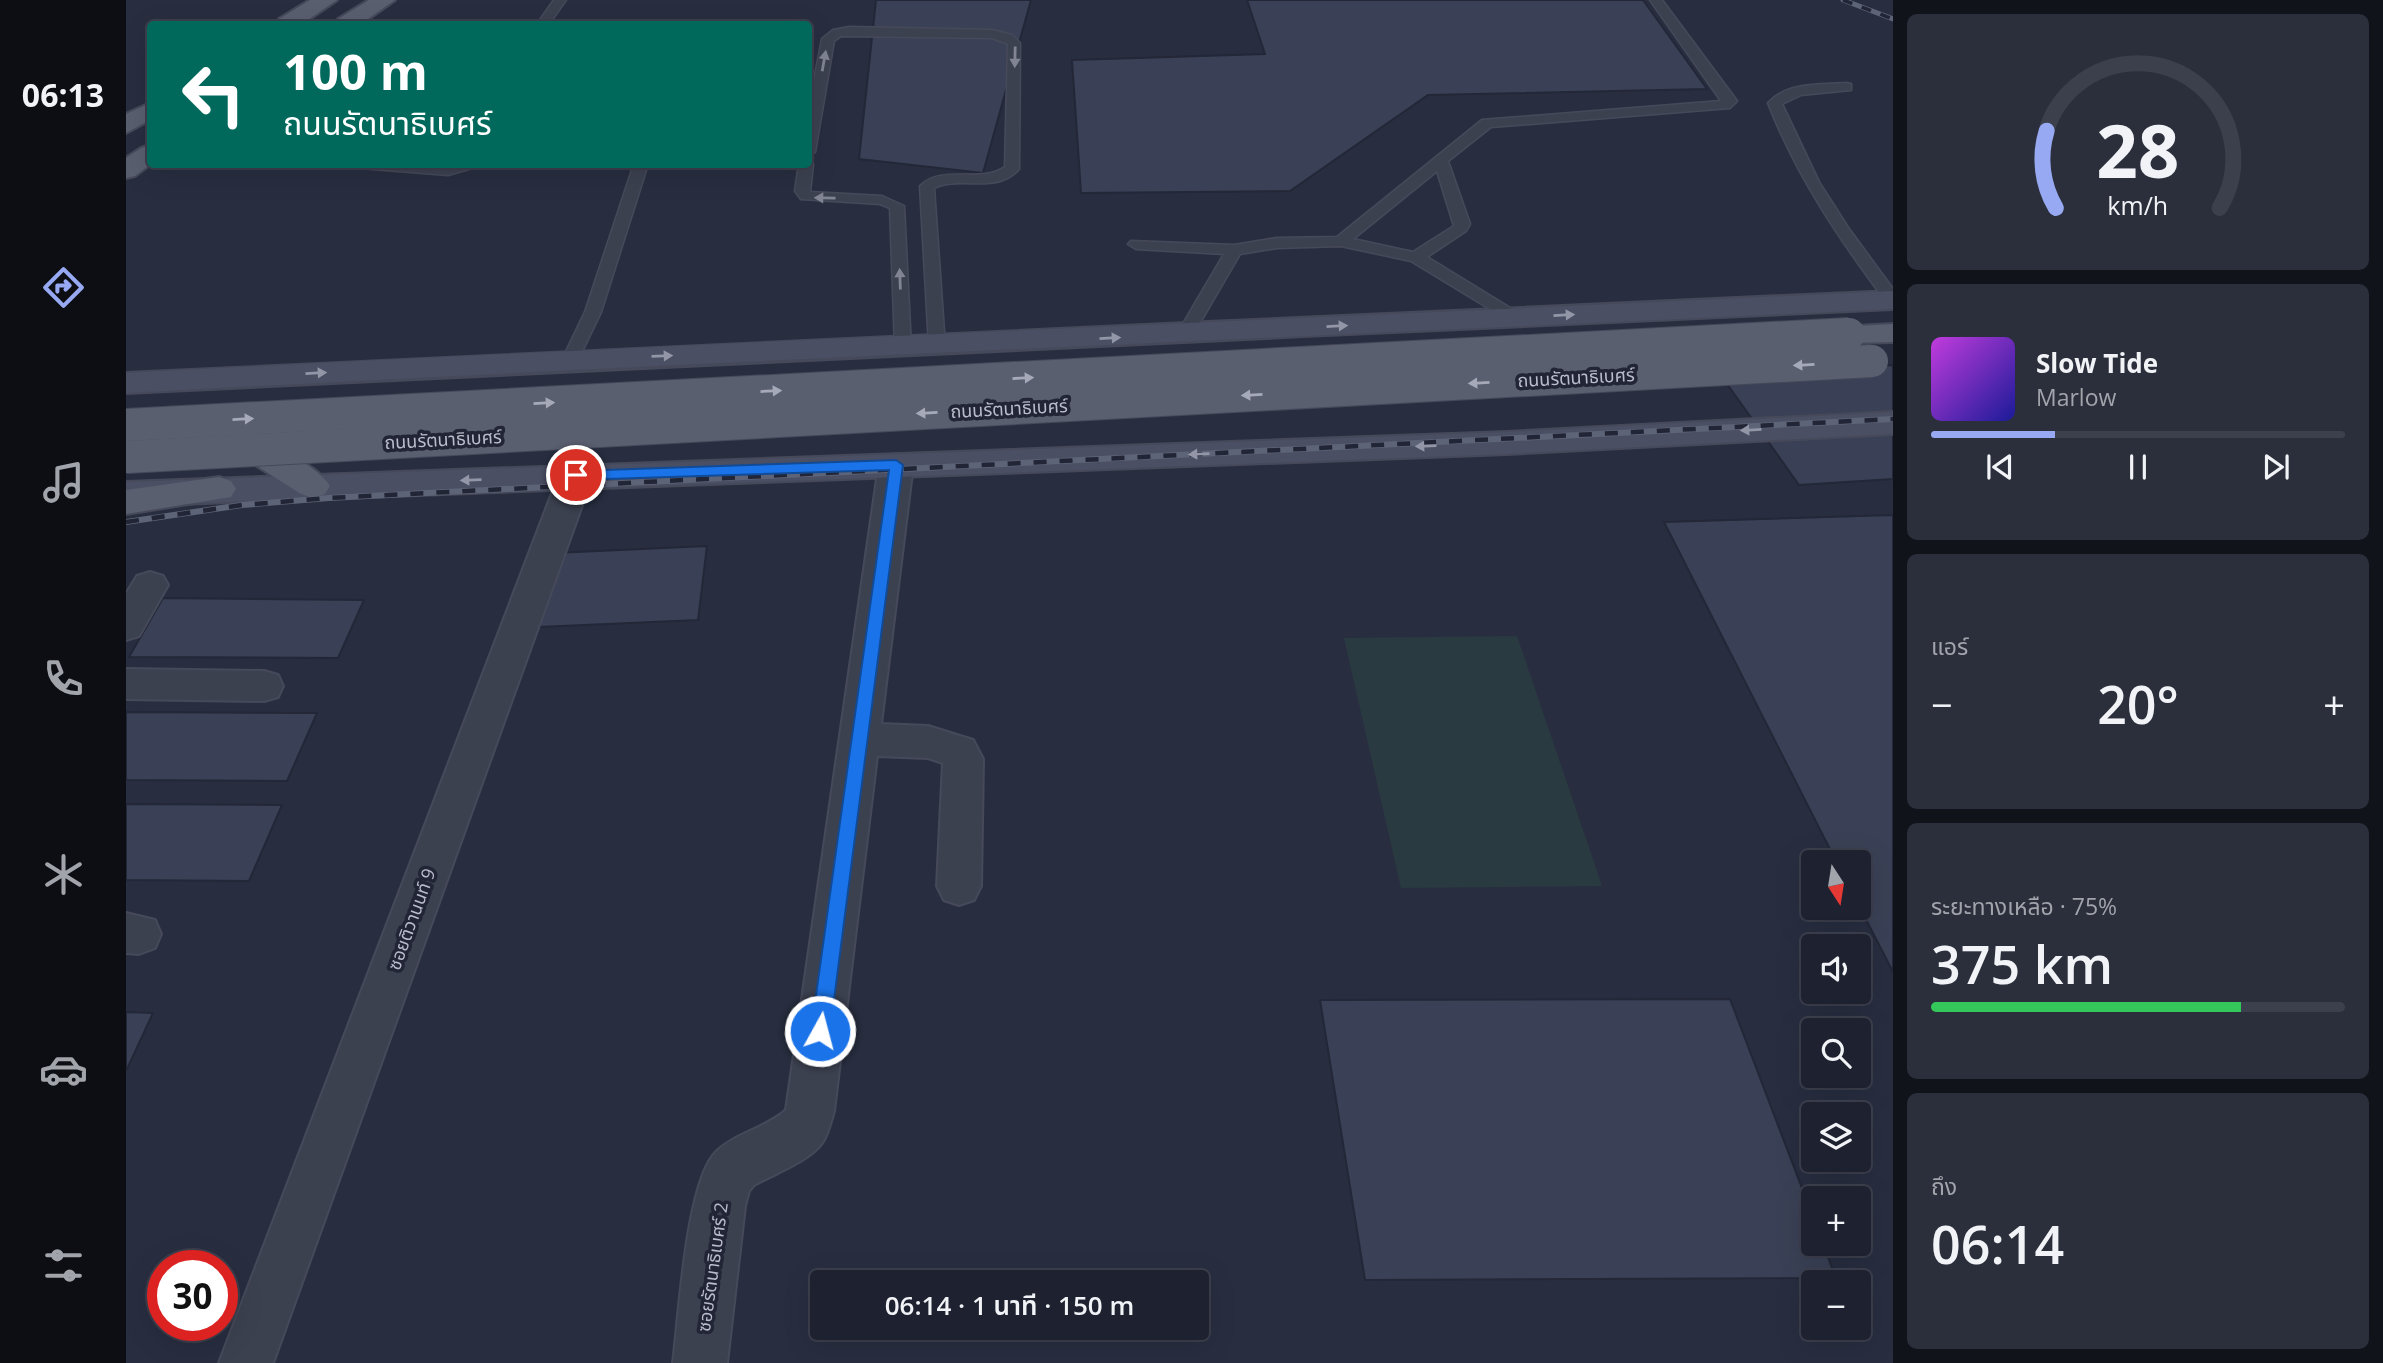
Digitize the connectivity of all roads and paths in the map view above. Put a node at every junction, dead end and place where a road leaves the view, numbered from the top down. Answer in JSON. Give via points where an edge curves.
{"nodes":[{"id":1,"x":326,"y":0,"type":"edge"},
{"id":2,"x":384,"y":0,"type":"edge"},
{"id":3,"x":560,"y":0,"type":"edge"},
{"id":4,"x":1656,"y":0,"type":"edge"},
{"id":5,"x":292,"y":21,"type":"edge"},
{"id":6,"x":351,"y":21,"type":"edge"},
{"id":7,"x":545,"y":21,"type":"edge"},
{"id":8,"x":1846,"y":87,"type":"dead end"},
{"id":9,"x":147,"y":112,"type":"edge"},
{"id":10,"x":126,"y":125,"type":"edge"},
{"id":11,"x":812,"y":129,"type":"edge"},
{"id":12,"x":147,"y":155,"type":"edge"},
{"id":13,"x":1441,"y":161,"type":"junction"},
{"id":14,"x":410,"y":168,"type":"edge"},
{"id":15,"x":461,"y":168,"type":"edge"},
{"id":16,"x":640,"y":168,"type":"edge"},
{"id":17,"x":805,"y":168,"type":"edge"},
{"id":18,"x":126,"y":170,"type":"edge"},
{"id":19,"x":1341,"y":241,"type":"junction"},
{"id":20,"x":1136,"y":244,"type":"dead end"},
{"id":21,"x":1234,"y":250,"type":"junction"},
{"id":22,"x":1416,"y":257,"type":"junction"},
{"id":23,"x":1893,"y":300,"type":"edge"},
{"id":24,"x":1514,"y":317,"type":"junction"},
{"id":25,"x":1893,"y":332,"type":"edge"},
{"id":26,"x":1185,"y":334,"type":"junction"},
{"id":27,"x":937,"y":346,"type":"junction"},
{"id":28,"x":903,"y":347,"type":"junction"},
{"id":29,"x":582,"y":359,"type":"junction"},
{"id":30,"x":1882,"y":361,"type":"edge"},
{"id":31,"x":126,"y":383,"type":"edge"},
{"id":32,"x":1893,"y":423,"type":"edge"},
{"id":33,"x":126,"y":425,"type":"edge"},
{"id":34,"x":126,"y":442,"type":"edge"},
{"id":35,"x":126,"y":457,"type":"edge"},
{"id":36,"x":896,"y":465,"type":"junction"},
{"id":37,"x":570,"y":476,"type":"junction"},
{"id":38,"x":313,"y":486,"type":"junction"},
{"id":39,"x":219,"y":489,"type":"junction"},
{"id":40,"x":126,"y":494,"type":"edge"},
{"id":41,"x":126,"y":502,"type":"edge"},
{"id":42,"x":150,"y":585,"type":"dead end"},
{"id":43,"x":126,"y":626,"type":"edge"},
{"id":44,"x":126,"y":684,"type":"edge"},
{"id":45,"x":264,"y":686,"type":"dead end"},
{"id":46,"x":859,"y":739,"type":"junction"},
{"id":47,"x":959,"y":886,"type":"dead end"},
{"id":48,"x":246,"y":1363,"type":"edge"},
{"id":49,"x":699,"y":1363,"type":"edge"}],
"edges":[{"from":1,"to":5,"type":"main road"},
{"from":2,"to":6,"type":"main road"},
{"from":3,"to":7,"type":"lane"},
{"from":4,"to":13,"type":"lane","via":[[1730,101],[1725,105],[1487,123]]},
{"from":8,"to":23,"type":"lane","via":[[1795,92],[1775,103],[1788,141],[1835,223]]},
{"from":9,"to":10,"type":"main road"},
{"from":11,"to":27,"type":"lane","one_way":true,"via":[[831,35],[849,31],[992,34],[1014,43],[1012,169],[992,179],[927,186]]},
{"from":12,"to":18,"type":"main road"},
{"from":13,"to":19,"type":"lane"},
{"from":13,"to":22,"type":"lane","via":[[1461,228]]},
{"from":14,"to":15,"type":"lane"},
{"from":16,"to":29,"type":"lane"},
{"from":28,"to":17,"type":"lane","one_way":true,"via":[[897,206],[882,200],[806,196],[802,191]]},
{"from":19,"to":21,"type":"lane"},
{"from":19,"to":22,"type":"lane"},
{"from":20,"to":21,"type":"lane"},
{"from":21,"to":26,"type":"lane"},
{"from":22,"to":24,"type":"lane"},
{"from":24,"to":23,"type":"main road","one_way":true},
{"from":26,"to":24,"type":"main road","one_way":true},
{"from":33,"to":25,"type":"main road","name":"ถนนรัตนาธิเบศร์","one_way":true,"bridge":true},
{"from":27,"to":26,"type":"main road","one_way":true},
{"from":27,"to":28,"type":"main road"},
{"from":29,"to":28,"type":"main road","one_way":true},
{"from":31,"to":29,"type":"main road","one_way":true},
{"from":29,"to":37,"type":"main road","via":[[513,385],[484,425],[504,461]]},
{"from":30,"to":35,"type":"main road","name":"ถนนรัตนาธิเบศร์","one_way":true,"bridge":true},
{"from":32,"to":36,"type":"main road","one_way":true,"via":[[1507,443]]},
{"from":34,"to":38,"type":"main road","via":[[202,438],[239,446],[270,458]]},
{"from":36,"to":37,"type":"main road"},
{"from":36,"to":46,"type":"street","name":"ซอยรัตนาธิเบศร์ 2"},
{"from":37,"to":38,"type":"main road","one_way":true},
{"from":37,"to":48,"type":"street","name":"ซอยติวานนท์ 9"},
{"from":38,"to":39,"type":"main road"},
{"from":39,"to":40,"type":"main road"},
{"from":39,"to":41,"type":"main road"},
{"from":42,"to":43,"type":"street"},
{"from":44,"to":45,"type":"street"},
{"from":46,"to":47,"type":"street","via":[[928,742],[959,752],[963,760]]},
{"from":46,"to":49,"type":"street","name":"ซอยรัตนาธิเบศร์ 2","via":[[810,1111],[805,1126],[793,1136],[736,1167],[727,1178],[719,1206]]}]}
